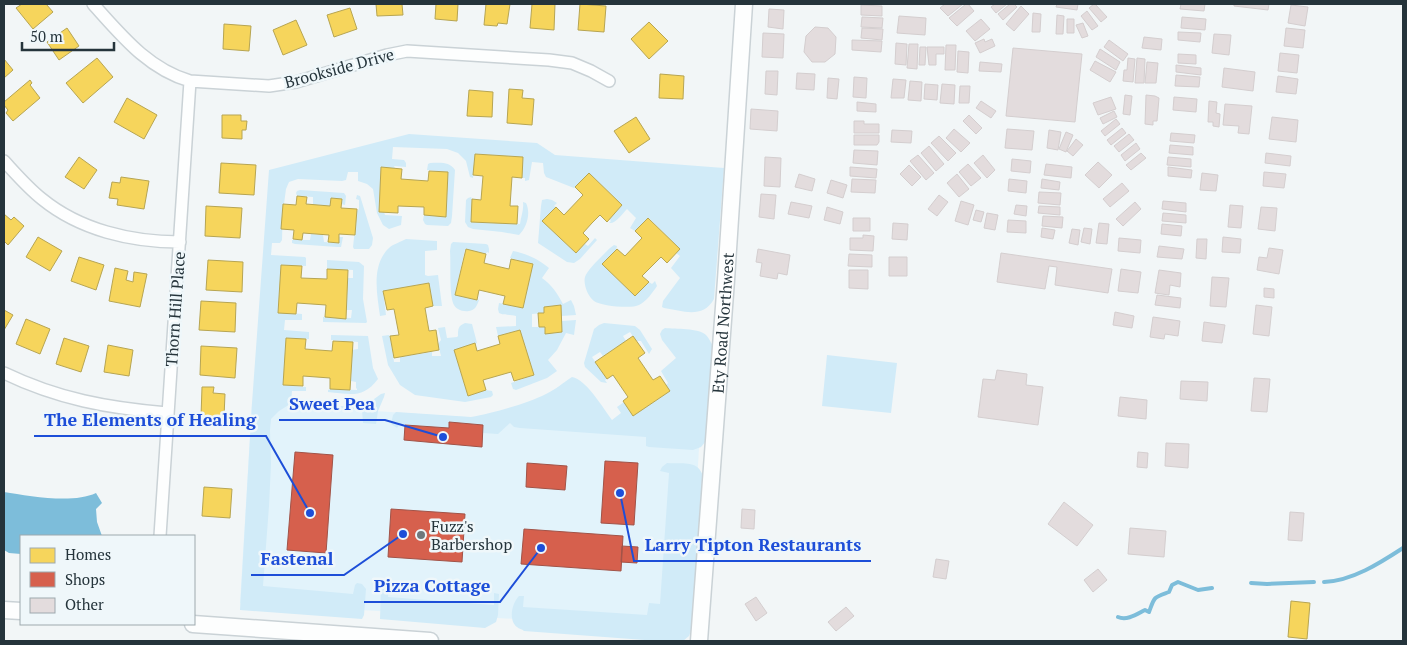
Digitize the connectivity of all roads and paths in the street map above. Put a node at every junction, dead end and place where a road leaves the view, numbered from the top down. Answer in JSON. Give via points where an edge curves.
{"nodes":[{"id":1,"x":93,"y":4,"type":"edge"},
{"id":2,"x":744,"y":4,"type":"edge"},
{"id":3,"x":190,"y":81,"type":"junction"},
{"id":4,"x":609,"y":81,"type":"dead end"},
{"id":5,"x":4,"y":161,"type":"edge"},
{"id":6,"x":180,"y":242,"type":"junction"},
{"id":7,"x":4,"y":373,"type":"edge"},
{"id":8,"x":167,"y":412,"type":"junction"},
{"id":9,"x":160,"y":535,"type":"edge"},
{"id":10,"x":4,"y":610,"type":"edge"},
{"id":11,"x":20,"y":611,"type":"edge"},
{"id":12,"x":195,"y":624,"type":"edge"},
{"id":13,"x":430,"y":641,"type":"edge"},
{"id":14,"x":698,"y":641,"type":"edge"}],
"edges":[{"from":1,"to":3,"type":"street","name":"Brookside Drive","via":[[140,54],[162,69]]},
{"from":2,"to":14,"type":"street","name":"Ety Road Northwest"},
{"from":3,"to":4,"type":"street","name":"Brookside Drive","via":[[269,86],[296,82],[407,51],[572,63]]},
{"from":3,"to":6,"type":"street","name":"Thorn Hill Place"},
{"from":5,"to":6,"type":"street","via":[[42,200],[88,226],[135,239]]},
{"from":6,"to":8,"type":"street","name":"Thorn Hill Place"},
{"from":7,"to":8,"type":"street","via":[[71,399],[123,409]]},
{"from":8,"to":9,"type":"street","name":"Thorn Hill Place"},
{"from":10,"to":11,"type":"street"},
{"from":12,"to":13,"type":"street"}]}
